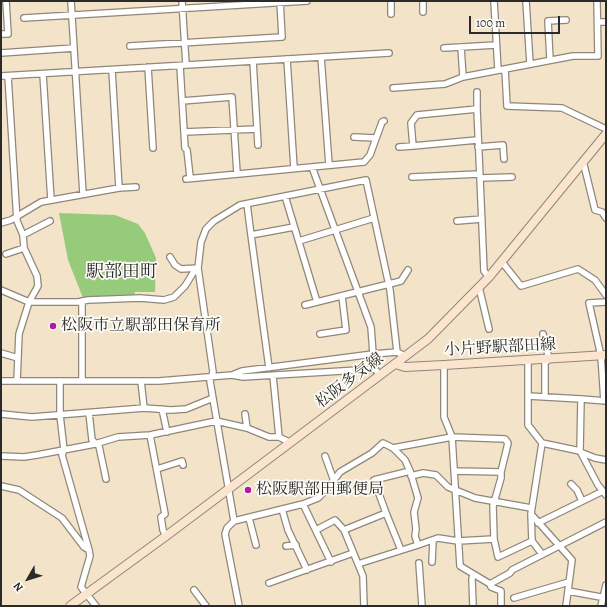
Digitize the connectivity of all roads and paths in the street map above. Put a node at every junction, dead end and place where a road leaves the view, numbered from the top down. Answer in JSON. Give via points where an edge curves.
{"nodes":[{"id":1,"x":6,"y":1,"type":"edge"},
{"id":2,"x":71,"y":1,"type":"edge"},
{"id":3,"x":182,"y":1,"type":"edge"},
{"id":4,"x":307,"y":1,"type":"edge"},
{"id":5,"x":390,"y":1,"type":"edge"},
{"id":6,"x":423,"y":1,"type":"edge"},
{"id":7,"x":494,"y":1,"type":"edge"},
{"id":8,"x":526,"y":1,"type":"edge"},
{"id":9,"x":596,"y":1,"type":"edge"},
{"id":10,"x":280,"y":2,"type":"edge"},
{"id":11,"x":183,"y":9,"type":"junction"},
{"id":12,"x":423,"y":12,"type":"dead end"},
{"id":13,"x":391,"y":14,"type":"dead end"},
{"id":14,"x":72,"y":15,"type":"junction"},
{"id":15,"x":24,"y":18,"type":"dead end"},
{"id":16,"x":566,"y":20,"type":"dead end"},
{"id":17,"x":598,"y":22,"type":"junction"},
{"id":18,"x":606,"y":22,"type":"edge"},
{"id":19,"x":1,"y":34,"type":"edge"},
{"id":20,"x":185,"y":42,"type":"junction"},
{"id":21,"x":496,"y":45,"type":"junction"},
{"id":22,"x":130,"y":46,"type":"dead end"},
{"id":23,"x":461,"y":47,"type":"junction"},
{"id":24,"x":74,"y":48,"type":"junction"},
{"id":25,"x":444,"y":48,"type":"dead end"},
{"id":26,"x":1,"y":53,"type":"edge"},
{"id":27,"x":389,"y":53,"type":"dead end"},
{"id":28,"x":321,"y":57,"type":"junction"},
{"id":29,"x":287,"y":59,"type":"junction"},
{"id":30,"x":550,"y":60,"type":"junction"},
{"id":31,"x":253,"y":61,"type":"junction"},
{"id":32,"x":530,"y":64,"type":"junction"},
{"id":33,"x":186,"y":65,"type":"junction"},
{"id":34,"x":180,"y":66,"type":"junction"},
{"id":35,"x":148,"y":67,"type":"junction"},
{"id":36,"x":505,"y":69,"type":"junction"},
{"id":37,"x":112,"y":70,"type":"junction"},
{"id":38,"x":498,"y":70,"type":"junction"},
{"id":39,"x":76,"y":72,"type":"junction"},
{"id":40,"x":43,"y":74,"type":"junction"},
{"id":41,"x":1,"y":76,"type":"edge"},
{"id":42,"x":8,"y":76,"type":"junction"},
{"id":43,"x":463,"y":77,"type":"junction"},
{"id":44,"x":393,"y":88,"type":"dead end"},
{"id":45,"x":477,"y":92,"type":"dead end"},
{"id":46,"x":182,"y":101,"type":"junction"},
{"id":47,"x":477,"y":110,"type":"junction"},
{"id":48,"x":384,"y":121,"type":"dead end"},
{"id":49,"x":257,"y":129,"type":"junction"},
{"id":50,"x":606,"y":129,"type":"edge"},
{"id":51,"x":234,"y":130,"type":"junction"},
{"id":52,"x":184,"y":132,"type":"junction"},
{"id":53,"x":606,"y":134,"type":"edge"},
{"id":54,"x":354,"y":137,"type":"dead end"},
{"id":55,"x":376,"y":138,"type":"junction"},
{"id":56,"x":477,"y":140,"type":"junction"},
{"id":57,"x":258,"y":146,"type":"dead end"},
{"id":58,"x":413,"y":146,"type":"junction"},
{"id":59,"x":399,"y":147,"type":"dead end"},
{"id":60,"x":478,"y":147,"type":"junction"},
{"id":61,"x":153,"y":148,"type":"dead end"},
{"id":62,"x":504,"y":159,"type":"dead end"},
{"id":63,"x":583,"y":161,"type":"junction"},
{"id":64,"x":328,"y":166,"type":"junction"},
{"id":65,"x":312,"y":167,"type":"junction"},
{"id":66,"x":294,"y":168,"type":"junction"},
{"id":67,"x":237,"y":173,"type":"junction"},
{"id":68,"x":480,"y":176,"type":"junction"},
{"id":69,"x":412,"y":177,"type":"dead end"},
{"id":70,"x":512,"y":178,"type":"dead end"},
{"id":71,"x":136,"y":187,"type":"dead end"},
{"id":72,"x":119,"y":188,"type":"junction"},
{"id":73,"x":320,"y":190,"type":"junction"},
{"id":74,"x":83,"y":194,"type":"junction"},
{"id":75,"x":285,"y":196,"type":"junction"},
{"id":76,"x":51,"y":200,"type":"junction"},
{"id":77,"x":247,"y":204,"type":"junction"},
{"id":78,"x":17,"y":216,"type":"junction"},
{"id":79,"x":374,"y":218,"type":"junction"},
{"id":80,"x":606,"y":218,"type":"edge"},
{"id":81,"x":482,"y":219,"type":"junction"},
{"id":82,"x":50,"y":221,"type":"dead end"},
{"id":83,"x":457,"y":221,"type":"dead end"},
{"id":84,"x":1,"y":223,"type":"edge"},
{"id":85,"x":294,"y":227,"type":"junction"},
{"id":86,"x":335,"y":230,"type":"junction"},
{"id":87,"x":23,"y":235,"type":"junction"},
{"id":88,"x":251,"y":235,"type":"junction"},
{"id":89,"x":299,"y":241,"type":"junction"},
{"id":90,"x":24,"y":248,"type":"junction"},
{"id":91,"x":6,"y":254,"type":"dead end"},
{"id":92,"x":170,"y":257,"type":"dead end"},
{"id":93,"x":502,"y":262,"type":"junction"},
{"id":94,"x":198,"y":268,"type":"junction"},
{"id":95,"x":408,"y":270,"type":"dead end"},
{"id":96,"x":489,"y":277,"type":"junction"},
{"id":97,"x":389,"y":284,"type":"junction"},
{"id":98,"x":479,"y":287,"type":"junction"},
{"id":99,"x":1,"y":290,"type":"edge"},
{"id":100,"x":358,"y":292,"type":"junction"},
{"id":101,"x":606,"y":295,"type":"edge"},
{"id":102,"x":342,"y":296,"type":"junction"},
{"id":103,"x":82,"y":301,"type":"junction"},
{"id":104,"x":29,"y":302,"type":"junction"},
{"id":105,"x":317,"y":302,"type":"junction"},
{"id":106,"x":606,"y":302,"type":"edge"},
{"id":107,"x":305,"y":305,"type":"dead end"},
{"id":108,"x":489,"y":329,"type":"dead end"},
{"id":109,"x":320,"y":334,"type":"dead end"},
{"id":110,"x":543,"y":334,"type":"dead end"},
{"id":111,"x":397,"y":352,"type":"junction"},
{"id":112,"x":1,"y":354,"type":"edge"},
{"id":113,"x":373,"y":354,"type":"junction"},
{"id":114,"x":603,"y":355,"type":"edge"},
{"id":115,"x":405,"y":356,"type":"junction"},
{"id":116,"x":18,"y":358,"type":"junction"},
{"id":117,"x":549,"y":359,"type":"junction"},
{"id":118,"x":528,"y":360,"type":"junction"},
{"id":119,"x":395,"y":364,"type":"junction"},
{"id":120,"x":444,"y":365,"type":"junction"},
{"id":121,"x":282,"y":366,"type":"junction"},
{"id":122,"x":269,"y":368,"type":"junction"},
{"id":123,"x":232,"y":375,"type":"junction"},
{"id":124,"x":282,"y":375,"type":"junction"},
{"id":125,"x":212,"y":376,"type":"junction"},
{"id":126,"x":273,"y":376,"type":"junction"},
{"id":127,"x":380,"y":376,"type":"junction"},
{"id":128,"x":1,"y":381,"type":"edge"},
{"id":129,"x":17,"y":381,"type":"junction"},
{"id":130,"x":60,"y":381,"type":"junction"},
{"id":131,"x":82,"y":381,"type":"junction"},
{"id":132,"x":141,"y":381,"type":"junction"},
{"id":133,"x":546,"y":394,"type":"dead end"},
{"id":134,"x":528,"y":396,"type":"junction"},
{"id":135,"x":213,"y":398,"type":"junction"},
{"id":136,"x":581,"y":399,"type":"junction"},
{"id":137,"x":605,"y":401,"type":"edge"},
{"id":138,"x":144,"y":408,"type":"junction"},
{"id":139,"x":162,"y":409,"type":"junction"},
{"id":140,"x":89,"y":413,"type":"junction"},
{"id":141,"x":1,"y":414,"type":"edge"},
{"id":142,"x":245,"y":414,"type":"dead end"},
{"id":143,"x":60,"y":416,"type":"junction"},
{"id":144,"x":216,"y":421,"type":"junction"},
{"id":145,"x":247,"y":428,"type":"junction"},
{"id":146,"x":166,"y":432,"type":"junction"},
{"id":147,"x":150,"y":435,"type":"junction"},
{"id":148,"x":279,"y":437,"type":"junction"},
{"id":149,"x":452,"y":437,"type":"junction"},
{"id":150,"x":289,"y":442,"type":"junction"},
{"id":151,"x":542,"y":443,"type":"junction"},
{"id":152,"x":95,"y":444,"type":"junction"},
{"id":153,"x":393,"y":448,"type":"junction"},
{"id":154,"x":64,"y":450,"type":"junction"},
{"id":155,"x":580,"y":451,"type":"junction"},
{"id":156,"x":1,"y":456,"type":"edge"},
{"id":157,"x":324,"y":456,"type":"dead end"},
{"id":158,"x":606,"y":460,"type":"edge"},
{"id":159,"x":183,"y":465,"type":"dead end"},
{"id":160,"x":157,"y":469,"type":"junction"},
{"id":161,"x":455,"y":470,"type":"junction"},
{"id":162,"x":501,"y":472,"type":"junction"},
{"id":163,"x":410,"y":474,"type":"junction"},
{"id":164,"x":106,"y":478,"type":"dead end"},
{"id":165,"x":334,"y":481,"type":"junction"},
{"id":166,"x":571,"y":484,"type":"dead end"},
{"id":167,"x":1,"y":486,"type":"edge"},
{"id":168,"x":229,"y":489,"type":"junction"},
{"id":169,"x":455,"y":490,"type":"junction"},
{"id":170,"x":604,"y":493,"type":"edge"},
{"id":171,"x":582,"y":501,"type":"junction"},
{"id":172,"x":495,"y":502,"type":"junction"},
{"id":173,"x":303,"y":504,"type":"junction"},
{"id":174,"x":282,"y":509,"type":"junction"},
{"id":175,"x":531,"y":511,"type":"junction"},
{"id":176,"x":386,"y":513,"type":"junction"},
{"id":177,"x":249,"y":518,"type":"junction"},
{"id":178,"x":234,"y":521,"type":"junction"},
{"id":179,"x":606,"y":522,"type":"edge"},
{"id":180,"x":538,"y":523,"type":"junction"},
{"id":181,"x":316,"y":530,"type":"junction"},
{"id":182,"x":344,"y":530,"type":"junction"},
{"id":183,"x":166,"y":536,"type":"junction"},
{"id":184,"x":494,"y":539,"type":"junction"},
{"id":185,"x":433,"y":540,"type":"junction"},
{"id":186,"x":458,"y":541,"type":"junction"},
{"id":187,"x":532,"y":541,"type":"junction"},
{"id":188,"x":256,"y":545,"type":"dead end"},
{"id":189,"x":296,"y":545,"type":"junction"},
{"id":190,"x":418,"y":545,"type":"junction"},
{"id":191,"x":286,"y":546,"type":"dead end"},
{"id":192,"x":559,"y":546,"type":"junction"},
{"id":193,"x":89,"y":550,"type":"junction"},
{"id":194,"x":401,"y":550,"type":"junction"},
{"id":195,"x":354,"y":554,"type":"junction"},
{"id":196,"x":542,"y":554,"type":"junction"},
{"id":197,"x":331,"y":562,"type":"junction"},
{"id":198,"x":432,"y":562,"type":"dead end"},
{"id":199,"x":419,"y":563,"type":"dead end"},
{"id":200,"x":358,"y":564,"type":"junction"},
{"id":201,"x":306,"y":570,"type":"junction"},
{"id":202,"x":473,"y":575,"type":"junction"},
{"id":203,"x":569,"y":582,"type":"junction"},
{"id":204,"x":269,"y":583,"type":"dead end"},
{"id":205,"x":490,"y":584,"type":"junction"},
{"id":206,"x":606,"y":585,"type":"edge"},
{"id":207,"x":194,"y":590,"type":"dead end"},
{"id":208,"x":568,"y":591,"type":"junction"},
{"id":209,"x":86,"y":594,"type":"junction"},
{"id":210,"x":514,"y":598,"type":"dead end"},
{"id":211,"x":604,"y":598,"type":"edge"},
{"id":212,"x":70,"y":606,"type":"edge"},
{"id":213,"x":96,"y":606,"type":"edge"},
{"id":214,"x":206,"y":606,"type":"edge"},
{"id":215,"x":239,"y":606,"type":"edge"},
{"id":216,"x":364,"y":606,"type":"edge"},
{"id":217,"x":422,"y":606,"type":"edge"},
{"id":218,"x":473,"y":606,"type":"edge"},
{"id":219,"x":501,"y":606,"type":"edge"},
{"id":220,"x":566,"y":606,"type":"edge"},
{"id":221,"x":601,"y":606,"type":"edge"}],
"edges":[{"from":1,"to":19,"type":"street","via":[[8,34]]},
{"from":2,"to":14,"type":"street"},
{"from":3,"to":11,"type":"street"},
{"from":4,"to":10,"type":"street"},
{"from":5,"to":13,"type":"street"},
{"from":6,"to":12,"type":"street"},
{"from":7,"to":21,"type":"street"},
{"from":8,"to":32,"type":"street"},
{"from":9,"to":17,"type":"street"},
{"from":10,"to":11,"type":"street"},
{"from":10,"to":20,"type":"street","via":[[282,37]]},
{"from":11,"to":14,"type":"street"},
{"from":11,"to":20,"type":"street"},
{"from":14,"to":15,"type":"street"},
{"from":14,"to":24,"type":"street"},
{"from":16,"to":30,"type":"street","via":[[548,21]]},
{"from":17,"to":18,"type":"street"},
{"from":17,"to":30,"type":"street","via":[[598,56],[572,56]]},
{"from":20,"to":22,"type":"street"},
{"from":20,"to":33,"type":"street"},
{"from":21,"to":23,"type":"street"},
{"from":21,"to":38,"type":"street"},
{"from":23,"to":25,"type":"street"},
{"from":23,"to":43,"type":"street"},
{"from":24,"to":26,"type":"street"},
{"from":24,"to":39,"type":"street"},
{"from":27,"to":28,"type":"street"},
{"from":28,"to":29,"type":"street"},
{"from":28,"to":64,"type":"street"},
{"from":29,"to":31,"type":"street"},
{"from":29,"to":66,"type":"street"},
{"from":30,"to":32,"type":"street"},
{"from":31,"to":33,"type":"street"},
{"from":31,"to":49,"type":"street"},
{"from":32,"to":36,"type":"street"},
{"from":33,"to":34,"type":"street"},
{"from":34,"to":35,"type":"street"},
{"from":34,"to":46,"type":"street"},
{"from":35,"to":37,"type":"street"},
{"from":35,"to":61,"type":"street"},
{"from":36,"to":38,"type":"street"},
{"from":36,"to":50,"type":"street","via":[[507,106],[562,108]]},
{"from":37,"to":39,"type":"street"},
{"from":37,"to":72,"type":"street"},
{"from":38,"to":43,"type":"street"},
{"from":39,"to":40,"type":"street"},
{"from":39,"to":74,"type":"street"},
{"from":40,"to":42,"type":"street"},
{"from":40,"to":76,"type":"street"},
{"from":41,"to":42,"type":"street"},
{"from":42,"to":78,"type":"street"},
{"from":43,"to":44,"type":"street","via":[[445,84]]},
{"from":45,"to":47,"type":"street"},
{"from":46,"to":51,"type":"street","via":[[232,97]]},
{"from":46,"to":52,"type":"street"},
{"from":47,"to":56,"type":"street"},
{"from":47,"to":58,"type":"street","via":[[417,115],[411,123]]},
{"from":48,"to":55,"type":"street"},
{"from":49,"to":51,"type":"street"},
{"from":49,"to":57,"type":"street"},
{"from":51,"to":52,"type":"street"},
{"from":51,"to":67,"type":"street"},
{"from":52,"to":67,"type":"street","via":[[188,178]]},
{"from":53,"to":63,"type":"main road","name":"松阪多気線"},
{"from":54,"to":55,"type":"street"},
{"from":55,"to":64,"type":"street","via":[[370,155],[364,162]]},
{"from":56,"to":58,"type":"street"},
{"from":56,"to":60,"type":"street"},
{"from":58,"to":59,"type":"street"},
{"from":60,"to":62,"type":"street","via":[[503,145]]},
{"from":60,"to":68,"type":"street"},
{"from":63,"to":80,"type":"street","via":[[595,210],[602,212]]},
{"from":63,"to":93,"type":"main road","name":"松阪多気線"},
{"from":64,"to":65,"type":"street"},
{"from":65,"to":66,"type":"street"},
{"from":65,"to":73,"type":"street"},
{"from":66,"to":67,"type":"street"},
{"from":68,"to":69,"type":"street"},
{"from":68,"to":70,"type":"street"},
{"from":68,"to":81,"type":"street"},
{"from":71,"to":72,"type":"street"},
{"from":72,"to":74,"type":"street"},
{"from":73,"to":75,"type":"street"},
{"from":73,"to":79,"type":"street","via":[[366,180]]},
{"from":73,"to":86,"type":"street"},
{"from":74,"to":76,"type":"street"},
{"from":75,"to":77,"type":"street"},
{"from":75,"to":85,"type":"street"},
{"from":76,"to":78,"type":"street","via":[[38,203]]},
{"from":77,"to":88,"type":"street"},
{"from":77,"to":94,"type":"street","via":[[228,212],[206,229],[201,242]]},
{"from":78,"to":84,"type":"street"},
{"from":78,"to":87,"type":"street"},
{"from":79,"to":86,"type":"street"},
{"from":79,"to":97,"type":"street"},
{"from":81,"to":83,"type":"street"},
{"from":81,"to":96,"type":"street","via":[[484,271]]},
{"from":82,"to":87,"type":"street"},
{"from":85,"to":88,"type":"street"},
{"from":85,"to":89,"type":"street"},
{"from":86,"to":89,"type":"street"},
{"from":86,"to":100,"type":"street"},
{"from":87,"to":90,"type":"street"},
{"from":88,"to":122,"type":"street"},
{"from":89,"to":105,"type":"street"},
{"from":90,"to":91,"type":"street"},
{"from":90,"to":104,"type":"street","via":[[37,276],[38,286]]},
{"from":92,"to":94,"type":"street","via":[[181,269]]},
{"from":93,"to":96,"type":"main road","name":"松阪多気線"},
{"from":93,"to":101,"type":"street","via":[[521,286],[578,269],[595,280]]},
{"from":94,"to":103,"type":"street","via":[[185,286],[168,300],[140,298]]},
{"from":94,"to":125,"type":"street"},
{"from":95,"to":97,"type":"street","via":[[401,281]]},
{"from":96,"to":98,"type":"main road","name":"松阪多気線"},
{"from":97,"to":100,"type":"street"},
{"from":97,"to":111,"type":"street"},
{"from":98,"to":108,"type":"street"},
{"from":98,"to":115,"type":"main road","name":"松阪多気線","via":[[428,339]]},
{"from":99,"to":104,"type":"street"},
{"from":100,"to":102,"type":"street"},
{"from":100,"to":113,"type":"street","via":[[370,327]]},
{"from":102,"to":105,"type":"street"},
{"from":102,"to":109,"type":"street","via":[[346,330]]},
{"from":103,"to":104,"type":"street"},
{"from":103,"to":131,"type":"street"},
{"from":104,"to":116,"type":"street","via":[[19,334]]},
{"from":105,"to":107,"type":"street"},
{"from":106,"to":114,"type":"street","via":[[589,303]]},
{"from":110,"to":117,"type":"street"},
{"from":111,"to":113,"type":"street"},
{"from":111,"to":115,"type":"street"},
{"from":112,"to":116,"type":"street"},
{"from":113,"to":121,"type":"street"},
{"from":114,"to":117,"type":"main road","name":"小片野駅部田線"},
{"from":114,"to":137,"type":"street"},
{"from":115,"to":119,"type":"main road","name":"松阪多気線"},
{"from":116,"to":129,"type":"street"},
{"from":117,"to":118,"type":"main road","name":"小片野駅部田線"},
{"from":117,"to":133,"type":"street","via":[[545,363]]},
{"from":118,"to":120,"type":"main road","name":"小片野駅部田線"},
{"from":118,"to":134,"type":"street"},
{"from":119,"to":120,"type":"main road","name":"小片野駅部田線","via":[[405,367]]},
{"from":119,"to":127,"type":"main road","name":"松阪多気線"},
{"from":120,"to":149,"type":"street","via":[[444,417]]},
{"from":121,"to":122,"type":"street"},
{"from":121,"to":124,"type":"street"},
{"from":122,"to":123,"type":"street","via":[[242,371]]},
{"from":123,"to":125,"type":"street"},
{"from":123,"to":126,"type":"street"},
{"from":124,"to":126,"type":"street"},
{"from":124,"to":127,"type":"street","via":[[375,369]]},
{"from":125,"to":132,"type":"street"},
{"from":125,"to":135,"type":"street","via":[[210,381]]},
{"from":126,"to":148,"type":"street"},
{"from":127,"to":150,"type":"main road","name":"松阪多気線"},
{"from":128,"to":129,"type":"street"},
{"from":129,"to":130,"type":"street"},
{"from":130,"to":131,"type":"street"},
{"from":130,"to":143,"type":"street"},
{"from":131,"to":132,"type":"street"},
{"from":132,"to":138,"type":"street"},
{"from":134,"to":136,"type":"street"},
{"from":134,"to":151,"type":"street","via":[[528,426]]},
{"from":135,"to":139,"type":"street","via":[[186,409]]},
{"from":135,"to":144,"type":"street"},
{"from":136,"to":137,"type":"street"},
{"from":136,"to":155,"type":"street"},
{"from":138,"to":139,"type":"street"},
{"from":138,"to":140,"type":"street"},
{"from":139,"to":146,"type":"street"},
{"from":140,"to":143,"type":"street"},
{"from":140,"to":152,"type":"street","via":[[92,440]]},
{"from":141,"to":143,"type":"street"},
{"from":142,"to":145,"type":"street"},
{"from":143,"to":154,"type":"street"},
{"from":144,"to":145,"type":"street"},
{"from":144,"to":146,"type":"street"},
{"from":144,"to":168,"type":"street"},
{"from":145,"to":148,"type":"street","via":[[269,437]]},
{"from":146,"to":147,"type":"street"},
{"from":147,"to":152,"type":"street","via":[[118,437]]},
{"from":147,"to":160,"type":"street"},
{"from":148,"to":150,"type":"street"},
{"from":149,"to":153,"type":"street"},
{"from":149,"to":161,"type":"street"},
{"from":149,"to":162,"type":"street","via":[[505,439],[508,443]]},
{"from":150,"to":168,"type":"main road","name":"松阪多気線"},
{"from":151,"to":155,"type":"street"},
{"from":151,"to":175,"type":"street"},
{"from":152,"to":154,"type":"street"},
{"from":152,"to":164,"type":"street","via":[[99,446]]},
{"from":153,"to":163,"type":"street","via":[[405,460]]},
{"from":153,"to":165,"type":"street","via":[[383,443],[372,453],[340,472]]},
{"from":154,"to":156,"type":"street","via":[[24,457]]},
{"from":154,"to":193,"type":"street","via":[[64,466],[75,495]]},
{"from":155,"to":158,"type":"street","via":[[594,458]]},
{"from":155,"to":170,"type":"street"},
{"from":157,"to":165,"type":"street"},
{"from":159,"to":160,"type":"street","via":[[182,461]]},
{"from":160,"to":183,"type":"street","via":[[164,514],[161,517]]},
{"from":161,"to":162,"type":"street"},
{"from":161,"to":169,"type":"street"},
{"from":162,"to":172,"type":"street"},
{"from":163,"to":169,"type":"street","via":[[436,475]]},
{"from":163,"to":176,"type":"street","via":[[374,480]]},
{"from":163,"to":190,"type":"street","via":[[418,498],[414,512]]},
{"from":165,"to":173,"type":"street","via":[[318,498]]},
{"from":166,"to":171,"type":"street"},
{"from":167,"to":193,"type":"street","via":[[19,490],[62,518]]},
{"from":168,"to":178,"type":"street"},
{"from":168,"to":183,"type":"main road","name":"松阪多気線"},
{"from":169,"to":172,"type":"street"},
{"from":169,"to":186,"type":"street"},
{"from":170,"to":171,"type":"street"},
{"from":171,"to":180,"type":"street"},
{"from":172,"to":175,"type":"street"},
{"from":172,"to":184,"type":"street"},
{"from":173,"to":174,"type":"street"},
{"from":173,"to":181,"type":"street"},
{"from":174,"to":177,"type":"street"},
{"from":174,"to":189,"type":"street","via":[[288,530]]},
{"from":175,"to":180,"type":"street"},
{"from":175,"to":187,"type":"street"},
{"from":176,"to":182,"type":"street"},
{"from":176,"to":194,"type":"street"},
{"from":177,"to":178,"type":"street"},
{"from":177,"to":188,"type":"street"},
{"from":178,"to":215,"type":"street","via":[[225,534]]},
{"from":179,"to":192,"type":"street"},
{"from":180,"to":192,"type":"street"},
{"from":181,"to":182,"type":"street","via":[[335,520]]},
{"from":181,"to":197,"type":"street"},
{"from":182,"to":195,"type":"street"},
{"from":183,"to":209,"type":"main road","name":"松阪多気線"},
{"from":184,"to":186,"type":"street"},
{"from":184,"to":187,"type":"street","via":[[498,557]]},
{"from":185,"to":186,"type":"street","via":[[438,538]]},
{"from":185,"to":190,"type":"street"},
{"from":185,"to":198,"type":"street"},
{"from":186,"to":202,"type":"street","via":[[460,566]]},
{"from":187,"to":196,"type":"street"},
{"from":189,"to":191,"type":"street"},
{"from":189,"to":201,"type":"street"},
{"from":190,"to":194,"type":"street"},
{"from":192,"to":196,"type":"street"},
{"from":192,"to":203,"type":"street","via":[[572,560]]},
{"from":193,"to":209,"type":"street","via":[[90,556],[81,587]]},
{"from":194,"to":200,"type":"street"},
{"from":195,"to":197,"type":"street"},
{"from":195,"to":200,"type":"street"},
{"from":196,"to":205,"type":"street"},
{"from":197,"to":201,"type":"street"},
{"from":199,"to":217,"type":"street"},
{"from":200,"to":216,"type":"street","via":[[363,576]]},
{"from":201,"to":204,"type":"street"},
{"from":202,"to":205,"type":"street"},
{"from":202,"to":218,"type":"street"},
{"from":203,"to":208,"type":"street"},
{"from":203,"to":210,"type":"street"},
{"from":205,"to":219,"type":"street","via":[[501,591]]},
{"from":206,"to":211,"type":"street"},
{"from":207,"to":214,"type":"street"},
{"from":208,"to":211,"type":"street"},
{"from":208,"to":220,"type":"street"},
{"from":209,"to":212,"type":"main road","name":"松阪多気線"},
{"from":209,"to":213,"type":"street"},
{"from":211,"to":221,"type":"street"}]}
